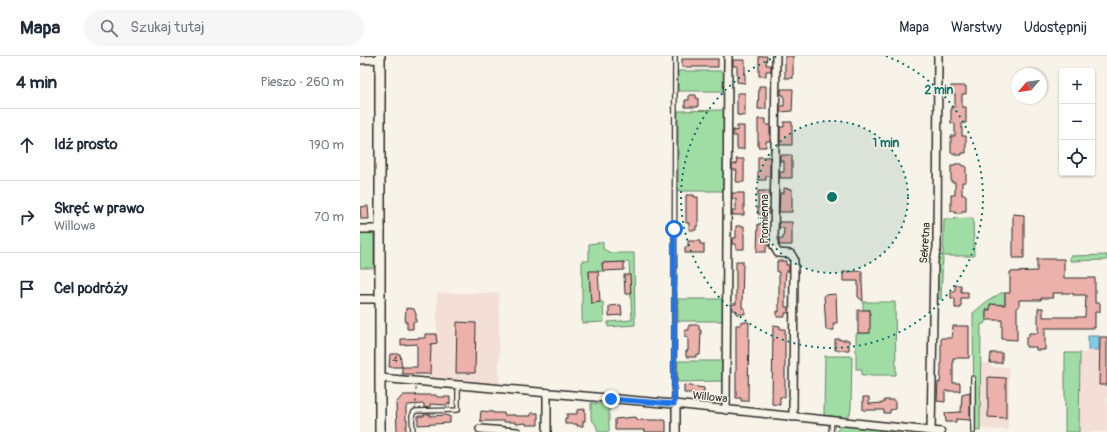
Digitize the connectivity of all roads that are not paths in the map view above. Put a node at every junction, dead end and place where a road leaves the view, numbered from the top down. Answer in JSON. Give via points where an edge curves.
{"nodes":[{"id":1,"x":675,"y":56,"type":"edge"},
{"id":2,"x":728,"y":56,"type":"edge"},
{"id":3,"x":776,"y":56,"type":"edge"},
{"id":4,"x":938,"y":56,"type":"edge"},
{"id":5,"x":380,"y":58,"type":"edge"},
{"id":6,"x":360,"y":60,"type":"edge"},
{"id":7,"x":381,"y":228,"type":"junction"},
{"id":8,"x":360,"y":229,"type":"edge"},
{"id":9,"x":360,"y":299,"type":"edge"},
{"id":10,"x":381,"y":299,"type":"junction"},
{"id":11,"x":380,"y":378,"type":"junction"},
{"id":12,"x":973,"y":378,"type":"dead end"},
{"id":13,"x":458,"y":385,"type":"junction"},
{"id":14,"x":547,"y":393,"type":"junction"},
{"id":15,"x":675,"y":405,"type":"junction"},
{"id":16,"x":726,"y":410,"type":"junction"},
{"id":17,"x":793,"y":416,"type":"junction"},
{"id":18,"x":832,"y":420,"type":"junction"},
{"id":19,"x":480,"y":429,"type":"dead end"},
{"id":20,"x":920,"y":431,"type":"edge"},
{"id":21,"x":931,"y":431,"type":"edge"},
{"id":22,"x":380,"y":432,"type":"edge"},
{"id":23,"x":413,"y":432,"type":"edge"},
{"id":24,"x":516,"y":432,"type":"edge"},
{"id":25,"x":547,"y":432,"type":"edge"},
{"id":26,"x":676,"y":432,"type":"edge"},
{"id":27,"x":831,"y":432,"type":"edge"},
{"id":28,"x":941,"y":432,"type":"edge"},
{"id":29,"x":973,"y":432,"type":"edge"}],
"edges":[{"from":1,"to":15,"type":"lane"},
{"from":2,"to":16,"type":"street"},
{"from":3,"to":17,"type":"street","name":"Promienna","via":[[774,246],[778,253],[791,254],[794,260]]},
{"from":4,"to":21,"type":"street","name":"Sekretna","via":[[937,248],[934,261]]},
{"from":5,"to":6,"type":"street"},
{"from":5,"to":7,"type":"street"},
{"from":7,"to":8,"type":"street"},
{"from":7,"to":10,"type":"street"},
{"from":9,"to":10,"type":"street"},
{"from":10,"to":11,"type":"street"},
{"from":11,"to":13,"type":"street","name":"Willowa"},
{"from":11,"to":22,"type":"street"},
{"from":12,"to":29,"type":"lane"},
{"from":13,"to":14,"type":"street","name":"Willowa"},
{"from":13,"to":23,"type":"lane","via":[[458,410],[416,411],[412,416]]},
{"from":14,"to":15,"type":"street","name":"Willowa"},
{"from":14,"to":25,"type":"street"},
{"from":15,"to":16,"type":"street","name":"Willowa"},
{"from":15,"to":26,"type":"street"},
{"from":16,"to":17,"type":"street","name":"Willowa"},
{"from":17,"to":18,"type":"street","name":"Willowa"},
{"from":18,"to":20,"type":"street","name":"Willowa"},
{"from":18,"to":27,"type":"lane"},
{"from":19,"to":24,"type":"street"},
{"from":20,"to":21,"type":"street","name":"Willowa"},
{"from":21,"to":28,"type":"street","name":"Willowa"}]}
